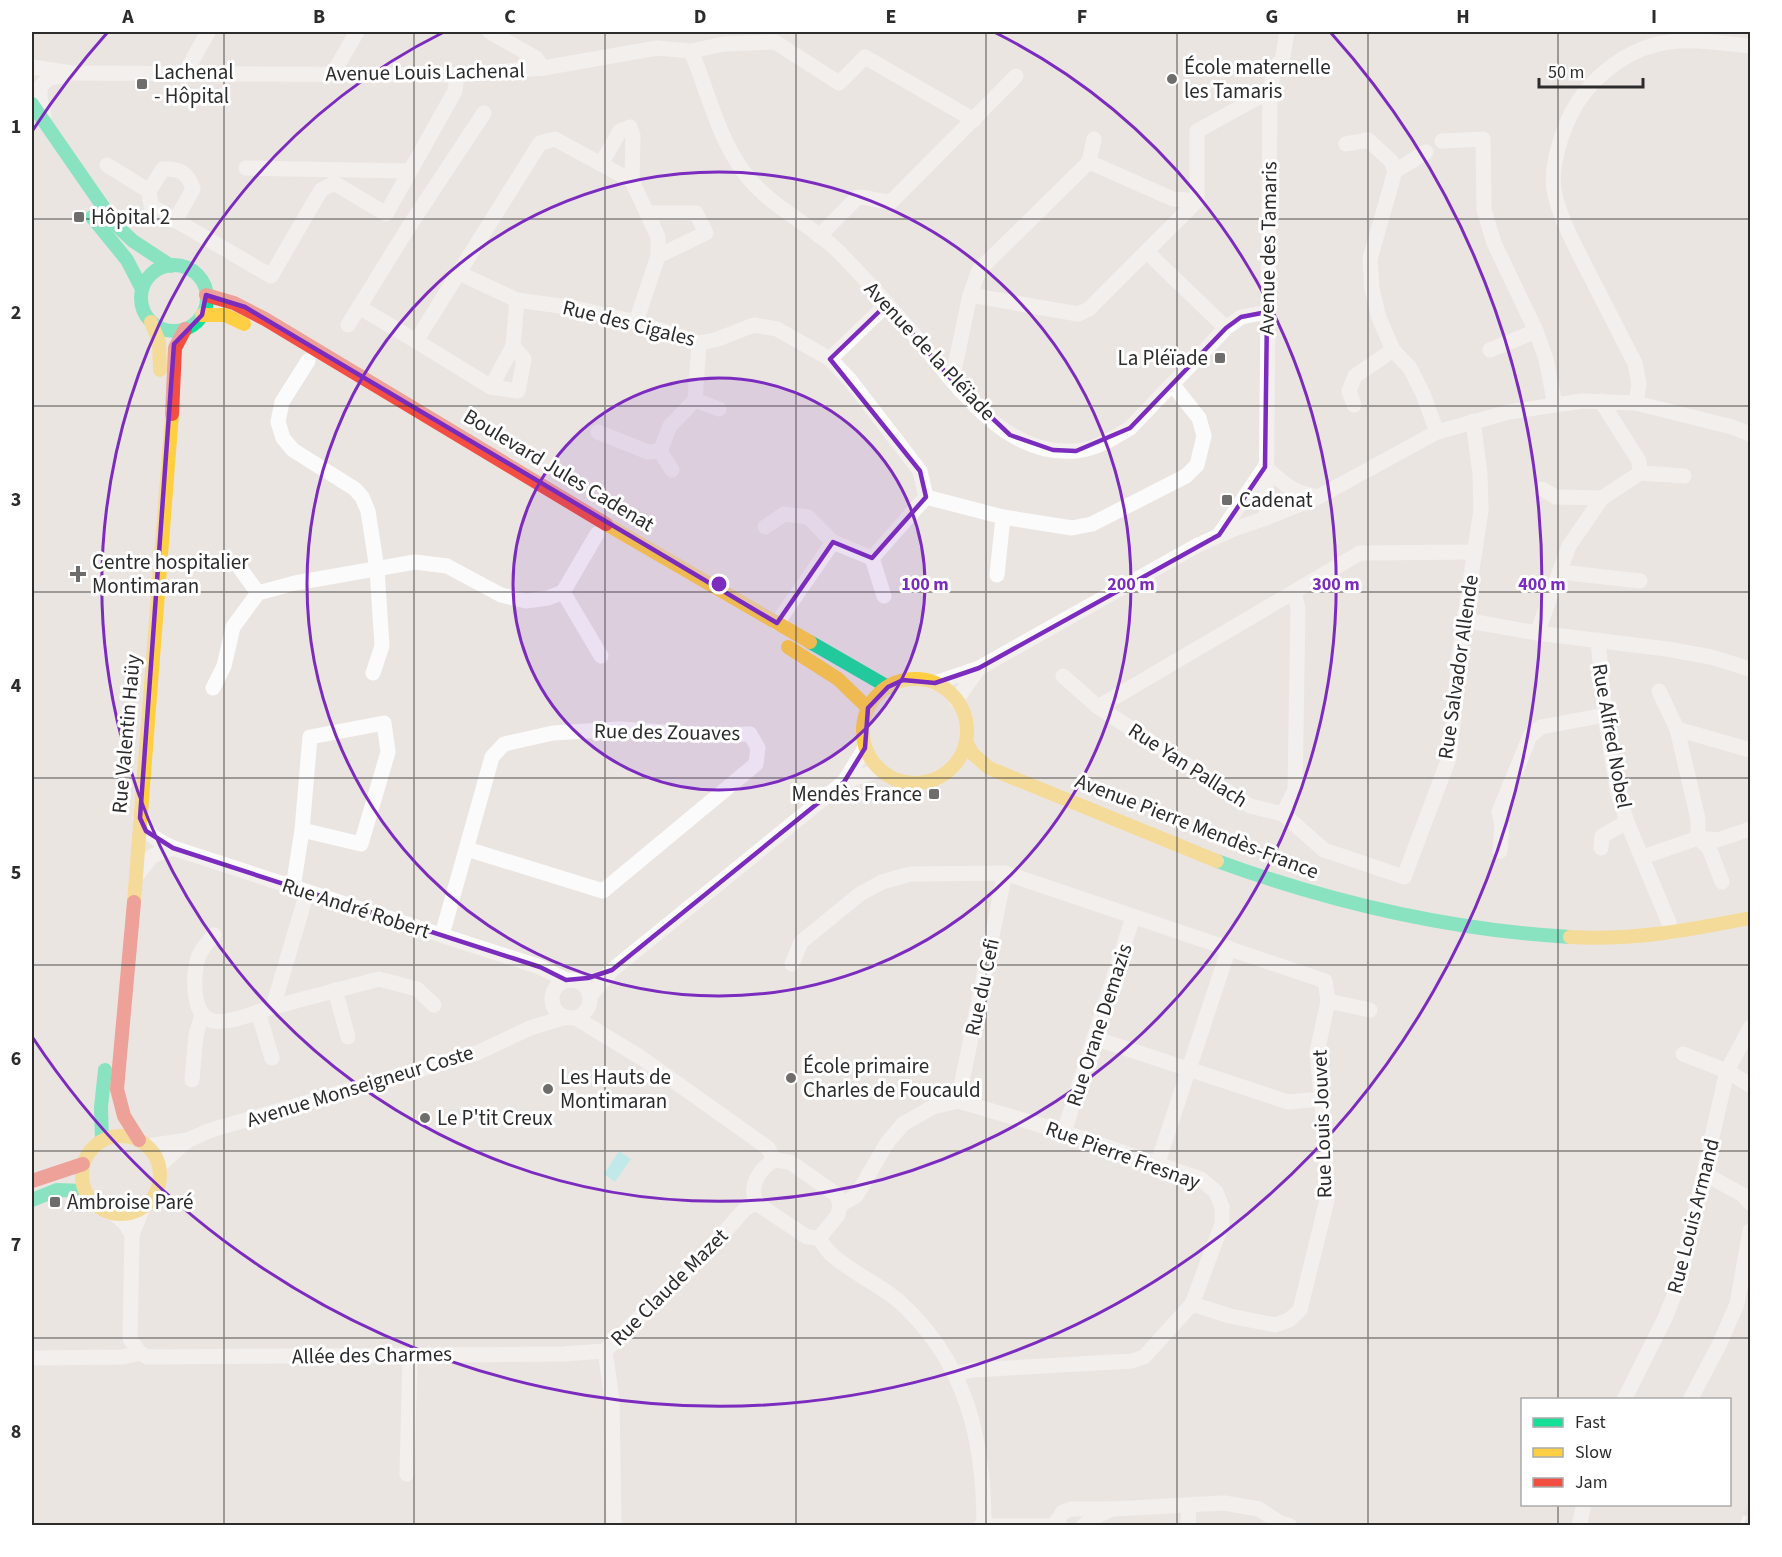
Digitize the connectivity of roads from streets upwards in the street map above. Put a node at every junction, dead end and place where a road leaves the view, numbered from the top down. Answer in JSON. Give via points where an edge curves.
{"nodes":[{"id":1,"x":208,"y":32,"type":"edge"},
{"id":2,"x":357,"y":32,"type":"edge"},
{"id":3,"x":490,"y":32,"type":"edge"},
{"id":4,"x":1287,"y":32,"type":"edge"},
{"id":5,"x":1716,"y":37,"type":"edge"},
{"id":6,"x":1750,"y":46,"type":"edge"},
{"id":7,"x":691,"y":51,"type":"junction"},
{"id":8,"x":32,"y":67,"type":"edge"},
{"id":9,"x":543,"y":68,"type":"junction"},
{"id":10,"x":72,"y":73,"type":"junction"},
{"id":11,"x":184,"y":75,"type":"junction"},
{"id":12,"x":335,"y":75,"type":"junction"},
{"id":13,"x":457,"y":75,"type":"junction"},
{"id":14,"x":1016,"y":76,"type":"dead end"},
{"id":15,"x":1270,"y":95,"type":"junction"},
{"id":16,"x":32,"y":104,"type":"edge"},
{"id":17,"x":484,"y":113,"type":"dead end"},
{"id":18,"x":974,"y":120,"type":"junction"},
{"id":19,"x":32,"y":125,"type":"edge"},
{"id":20,"x":48,"y":128,"type":"junction"},
{"id":21,"x":1094,"y":139,"type":"dead end"},
{"id":22,"x":1442,"y":141,"type":"dead end"},
{"id":23,"x":1346,"y":144,"type":"dead end"},
{"id":24,"x":1426,"y":152,"type":"dead end"},
{"id":25,"x":1089,"y":162,"type":"junction"},
{"id":26,"x":601,"y":164,"type":"junction"},
{"id":27,"x":107,"y":165,"type":"dead end"},
{"id":28,"x":246,"y":168,"type":"dead end"},
{"id":29,"x":341,"y":168,"type":"junction"},
{"id":30,"x":61,"y":171,"type":"dead end"},
{"id":31,"x":409,"y":171,"type":"junction"},
{"id":32,"x":1395,"y":171,"type":"junction"},
{"id":33,"x":632,"y":181,"type":"junction"},
{"id":34,"x":334,"y":183,"type":"junction"},
{"id":35,"x":149,"y":191,"type":"junction"},
{"id":36,"x":1197,"y":201,"type":"junction"},
{"id":37,"x":85,"y":207,"type":"dead end"},
{"id":38,"x":647,"y":213,"type":"junction"},
{"id":39,"x":386,"y":214,"type":"junction"},
{"id":40,"x":175,"y":221,"type":"junction"},
{"id":41,"x":408,"y":228,"type":"junction"},
{"id":42,"x":819,"y":236,"type":"junction"},
{"id":43,"x":1147,"y":252,"type":"junction"},
{"id":44,"x":658,"y":256,"type":"junction"},
{"id":45,"x":171,"y":266,"type":"junction"},
{"id":46,"x":459,"y":273,"type":"junction"},
{"id":47,"x":142,"y":288,"type":"junction"},
{"id":48,"x":206,"y":295,"type":"junction"},
{"id":49,"x":970,"y":295,"type":"junction"},
{"id":50,"x":517,"y":300,"type":"junction"},
{"id":51,"x":886,"y":304,"type":"junction"},
{"id":52,"x":359,"y":307,"type":"junction"},
{"id":53,"x":1267,"y":312,"type":"junction"},
{"id":54,"x":202,"y":315,"type":"junction"},
{"id":55,"x":152,"y":322,"type":"junction"},
{"id":56,"x":636,"y":322,"type":"junction"},
{"id":57,"x":348,"y":325,"type":"dead end"},
{"id":58,"x":1226,"y":328,"type":"junction"},
{"id":59,"x":185,"y":329,"type":"junction"},
{"id":60,"x":1536,"y":331,"type":"junction"},
{"id":61,"x":257,"y":332,"type":"dead end"},
{"id":62,"x":416,"y":341,"type":"junction"},
{"id":63,"x":699,"y":343,"type":"junction"},
{"id":64,"x":513,"y":346,"type":"junction"},
{"id":65,"x":1394,"y":350,"type":"junction"},
{"id":66,"x":1490,"y":350,"type":"dead end"},
{"id":67,"x":830,"y":359,"type":"junction"},
{"id":68,"x":308,"y":361,"type":"dead end"},
{"id":69,"x":952,"y":380,"type":"junction"},
{"id":70,"x":160,"y":384,"type":"dead end"},
{"id":71,"x":1172,"y":384,"type":"junction"},
{"id":72,"x":491,"y":387,"type":"junction"},
{"id":73,"x":695,"y":400,"type":"junction"},
{"id":74,"x":1601,"y":401,"type":"junction"},
{"id":75,"x":1636,"y":403,"type":"junction"},
{"id":76,"x":380,"y":404,"type":"dead end"},
{"id":77,"x":1354,"y":405,"type":"dead end"},
{"id":78,"x":1555,"y":405,"type":"junction"},
{"id":79,"x":718,"y":409,"type":"dead end"},
{"id":80,"x":1473,"y":421,"type":"junction"},
{"id":81,"x":598,"y":432,"type":"dead end"},
{"id":82,"x":1437,"y":432,"type":"junction"},
{"id":83,"x":1750,"y":434,"type":"edge"},
{"id":84,"x":156,"y":436,"type":"dead end"},
{"id":85,"x":660,"y":451,"type":"junction"},
{"id":86,"x":1265,"y":467,"type":"junction"},
{"id":87,"x":672,"y":470,"type":"dead end"},
{"id":88,"x":1640,"y":472,"type":"junction"},
{"id":89,"x":1684,"y":476,"type":"dead end"},
{"id":90,"x":1542,"y":489,"type":"dead end"},
{"id":91,"x":926,"y":497,"type":"junction"},
{"id":92,"x":1318,"y":497,"type":"junction"},
{"id":93,"x":1602,"y":498,"type":"junction"},
{"id":94,"x":1003,"y":517,"type":"junction"},
{"id":95,"x":1266,"y":518,"type":"junction"},
{"id":96,"x":765,"y":527,"type":"dead end"},
{"id":97,"x":597,"y":534,"type":"junction"},
{"id":98,"x":1219,"y":535,"type":"junction"},
{"id":99,"x":833,"y":542,"type":"junction"},
{"id":100,"x":1475,"y":552,"type":"junction"},
{"id":101,"x":872,"y":558,"type":"junction"},
{"id":102,"x":237,"y":564,"type":"dead end"},
{"id":103,"x":647,"y":564,"type":"dead end"},
{"id":104,"x":377,"y":569,"type":"junction"},
{"id":105,"x":1560,"y":572,"type":"junction"},
{"id":106,"x":997,"y":575,"type":"dead end"},
{"id":107,"x":1640,"y":581,"type":"dead end"},
{"id":108,"x":563,"y":592,"type":"junction"},
{"id":109,"x":258,"y":593,"type":"junction"},
{"id":110,"x":1293,"y":594,"type":"junction"},
{"id":111,"x":884,"y":596,"type":"dead end"},
{"id":112,"x":1464,"y":620,"type":"junction"},
{"id":113,"x":777,"y":623,"type":"junction"},
{"id":114,"x":1538,"y":633,"type":"junction"},
{"id":115,"x":1598,"y":640,"type":"junction"},
{"id":116,"x":779,"y":642,"type":"dead end"},
{"id":117,"x":601,"y":656,"type":"dead end"},
{"id":118,"x":979,"y":668,"type":"junction"},
{"id":119,"x":1750,"y":669,"type":"edge"},
{"id":120,"x":373,"y":674,"type":"dead end"},
{"id":121,"x":1063,"y":676,"type":"dead end"},
{"id":122,"x":935,"y":683,"type":"junction"},
{"id":123,"x":888,"y":687,"type":"junction"},
{"id":124,"x":213,"y":688,"type":"dead end"},
{"id":125,"x":1659,"y":691,"type":"dead end"},
{"id":126,"x":957,"y":700,"type":"junction"},
{"id":127,"x":1098,"y":707,"type":"junction"},
{"id":128,"x":868,"y":708,"type":"junction"},
{"id":129,"x":1605,"y":715,"type":"junction"},
{"id":130,"x":1677,"y":729,"type":"junction"},
{"id":131,"x":966,"y":742,"type":"junction"},
{"id":132,"x":865,"y":748,"type":"junction"},
{"id":133,"x":1750,"y":750,"type":"edge"},
{"id":134,"x":954,"y":766,"type":"junction"},
{"id":135,"x":989,"y":768,"type":"junction"},
{"id":136,"x":880,"y":770,"type":"junction"},
{"id":137,"x":130,"y":775,"type":"dead end"},
{"id":138,"x":844,"y":782,"type":"junction"},
{"id":139,"x":1283,"y":814,"type":"junction"},
{"id":140,"x":140,"y":818,"type":"junction"},
{"id":141,"x":1627,"y":822,"type":"junction"},
{"id":142,"x":1750,"y":829,"type":"edge"},
{"id":143,"x":302,"y":830,"type":"junction"},
{"id":144,"x":1698,"y":838,"type":"junction"},
{"id":145,"x":173,"y":848,"type":"junction"},
{"id":146,"x":1601,"y":848,"type":"dead end"},
{"id":147,"x":467,"y":849,"type":"junction"},
{"id":148,"x":1500,"y":851,"type":"dead end"},
{"id":149,"x":1643,"y":857,"type":"junction"},
{"id":150,"x":1005,"y":873,"type":"junction"},
{"id":151,"x":136,"y":876,"type":"junction"},
{"id":152,"x":1722,"y":882,"type":"dead end"},
{"id":153,"x":300,"y":890,"type":"junction"},
{"id":154,"x":1133,"y":917,"type":"junction"},
{"id":155,"x":1750,"y":918,"type":"edge"},
{"id":156,"x":1671,"y":932,"type":"junction"},
{"id":157,"x":214,"y":934,"type":"dead end"},
{"id":158,"x":442,"y":935,"type":"junction"},
{"id":159,"x":1229,"y":948,"type":"junction"},
{"id":160,"x":792,"y":964,"type":"dead end"},
{"id":161,"x":540,"y":967,"type":"junction"},
{"id":162,"x":612,"y":970,"type":"junction"},
{"id":163,"x":571,"y":980,"type":"junction"},
{"id":164,"x":335,"y":990,"type":"junction"},
{"id":165,"x":553,"y":997,"type":"junction"},
{"id":166,"x":591,"y":999,"type":"junction"},
{"id":167,"x":1328,"y":1001,"type":"junction"},
{"id":168,"x":434,"y":1005,"type":"dead end"},
{"id":169,"x":266,"y":1010,"type":"junction"},
{"id":170,"x":1370,"y":1010,"type":"dead end"},
{"id":171,"x":202,"y":1015,"type":"junction"},
{"id":172,"x":571,"y":1017,"type":"junction"},
{"id":173,"x":530,"y":1028,"type":"junction"},
{"id":174,"x":1750,"y":1028,"type":"edge"},
{"id":175,"x":108,"y":1033,"type":"dead end"},
{"id":176,"x":608,"y":1036,"type":"junction"},
{"id":177,"x":348,"y":1037,"type":"dead end"},
{"id":178,"x":1094,"y":1038,"type":"junction"},
{"id":179,"x":1683,"y":1054,"type":"dead end"},
{"id":180,"x":272,"y":1058,"type":"dead end"},
{"id":181,"x":1188,"y":1069,"type":"junction"},
{"id":182,"x":1727,"y":1071,"type":"junction"},
{"id":183,"x":192,"y":1080,"type":"dead end"},
{"id":184,"x":1750,"y":1085,"type":"edge"},
{"id":185,"x":1321,"y":1099,"type":"junction"},
{"id":186,"x":958,"y":1101,"type":"junction"},
{"id":187,"x":1064,"y":1132,"type":"junction"},
{"id":188,"x":188,"y":1140,"type":"junction"},
{"id":189,"x":102,"y":1141,"type":"junction"},
{"id":190,"x":143,"y":1143,"type":"junction"},
{"id":191,"x":774,"y":1160,"type":"junction"},
{"id":192,"x":83,"y":1164,"type":"junction"},
{"id":193,"x":1157,"y":1165,"type":"junction"},
{"id":194,"x":160,"y":1166,"type":"junction"},
{"id":195,"x":1705,"y":1174,"type":"junction"},
{"id":196,"x":32,"y":1181,"type":"edge"},
{"id":197,"x":85,"y":1191,"type":"junction"},
{"id":198,"x":32,"y":1200,"type":"edge"},
{"id":199,"x":756,"y":1203,"type":"junction"},
{"id":200,"x":1750,"y":1203,"type":"edge"},
{"id":201,"x":840,"y":1205,"type":"junction"},
{"id":202,"x":142,"y":1209,"type":"junction"},
{"id":203,"x":115,"y":1214,"type":"junction"},
{"id":204,"x":1750,"y":1231,"type":"edge"},
{"id":205,"x":132,"y":1235,"type":"junction"},
{"id":206,"x":819,"y":1238,"type":"junction"},
{"id":207,"x":1192,"y":1304,"type":"junction"},
{"id":208,"x":605,"y":1351,"type":"junction"},
{"id":209,"x":140,"y":1353,"type":"junction"},
{"id":210,"x":410,"y":1355,"type":"junction"},
{"id":211,"x":32,"y":1358,"type":"edge"},
{"id":212,"x":954,"y":1374,"type":"junction"},
{"id":213,"x":1625,"y":1398,"type":"edge"},
{"id":214,"x":1691,"y":1398,"type":"edge"},
{"id":215,"x":407,"y":1474,"type":"dead end"},
{"id":216,"x":1189,"y":1505,"type":"junction"},
{"id":217,"x":1584,"y":1506,"type":"edge"},
{"id":218,"x":1112,"y":1509,"type":"junction"},
{"id":219,"x":983,"y":1525,"type":"edge"},
{"id":220,"x":1057,"y":1525,"type":"edge"},
{"id":221,"x":614,"y":1526,"type":"edge"},
{"id":222,"x":1083,"y":1526,"type":"edge"},
{"id":223,"x":1188,"y":1526,"type":"edge"},
{"id":224,"x":1290,"y":1526,"type":"edge"},
{"id":225,"x":1579,"y":1526,"type":"edge"}],
"edges":[{"from":1,"to":11,"type":"street"},
{"from":2,"to":12,"type":"street"},
{"from":3,"to":9,"type":"street","via":[[536,58]]},
{"from":4,"to":15,"type":"street","name":"Avenue des Tamaris"},
{"from":5,"to":6,"type":"street"},
{"from":5,"to":75,"type":"street","via":[[1652,45],[1616,63],[1584,92],[1566,124],[1556,155],[1554,188],[1563,221],[1635,363],[1639,384]]},
{"from":7,"to":9,"type":"street","name":"Avenue Louis Lachenal","via":[[657,48]]},
{"from":7,"to":18,"type":"street","name":"Avenue Louis Lachenal","via":[[724,44],[775,42],[838,83],[865,57]]},
{"from":7,"to":42,"type":"street","name":"Avenue de la Pléïade","via":[[724,140],[743,171],[776,206]]},
{"from":8,"to":10,"type":"street","name":"Avenue Louis Lachenal"},
{"from":9,"to":13,"type":"street","name":"Avenue Louis Lachenal"},
{"from":10,"to":11,"type":"street","name":"Avenue Louis Lachenal"},
{"from":10,"to":20,"type":"street","name":"Avenue Louis Lachenal","via":[[49,78],[40,87]]},
{"from":11,"to":12,"type":"street","name":"Avenue Louis Lachenal"},
{"from":12,"to":13,"type":"street","name":"Avenue Louis Lachenal"},
{"from":13,"to":31,"type":"street","via":[[455,91]]},
{"from":14,"to":18,"type":"street"},
{"from":15,"to":36,"type":"street","via":[[1257,98],[1197,131]]},
{"from":15,"to":53,"type":"street","name":"Avenue des Tamaris"},
{"from":16,"to":20,"type":"street"},
{"from":17,"to":41,"type":"street"},
{"from":18,"to":42,"type":"street","via":[[892,201],[858,197]]},
{"from":19,"to":30,"type":"street"},
{"from":20,"to":45,"type":"street","via":[[115,224]]},
{"from":21,"to":25,"type":"street"},
{"from":22,"to":60,"type":"street","via":[[1483,140],[1484,210],[1494,243]]},
{"from":23,"to":32,"type":"street","via":[[1368,140],[1391,161]]},
{"from":24,"to":32,"type":"street"},
{"from":25,"to":36,"type":"street","via":[[1173,199]]},
{"from":25,"to":49,"type":"street","via":[[979,270]]},
{"from":26,"to":33,"type":"street"},
{"from":26,"to":33,"type":"street","via":[[620,130],[630,127]]},
{"from":26,"to":46,"type":"street","via":[[555,140],[540,143]]},
{"from":27,"to":35,"type":"street"},
{"from":28,"to":29,"type":"street"},
{"from":29,"to":31,"type":"street"},
{"from":29,"to":34,"type":"street"},
{"from":31,"to":39,"type":"street"},
{"from":32,"to":65,"type":"street","via":[[1370,259],[1379,318]]},
{"from":33,"to":38,"type":"street"},
{"from":34,"to":39,"type":"street"},
{"from":34,"to":40,"type":"street","via":[[321,190],[271,276]]},
{"from":35,"to":40,"type":"street","via":[[151,206]]},
{"from":35,"to":40,"type":"street","via":[[163,169],[174,168],[189,178],[193,189]]},
{"from":36,"to":43,"type":"street"},
{"from":37,"to":47,"type":"street","via":[[135,269]]},
{"from":38,"to":44,"type":"street","via":[[658,237]]},
{"from":38,"to":44,"type":"street","via":[[696,213],[706,232]]},
{"from":39,"to":41,"type":"street"},
{"from":41,"to":52,"type":"street"},
{"from":42,"to":51,"type":"street","name":"Avenue de la Pléïade","via":[[838,251]]},
{"from":43,"to":49,"type":"street","via":[[1089,309],[1078,314]]},
{"from":43,"to":58,"type":"street"},
{"from":44,"to":56,"type":"street"},
{"from":45,"to":47,"type":"street","via":[[155,271]]},
{"from":45,"to":48,"type":"street","via":[[198,276]]},
{"from":46,"to":50,"type":"street","name":"Rue des Cigales"},
{"from":46,"to":62,"type":"street"},
{"from":47,"to":55,"type":"street","via":[[142,308]]},
{"from":48,"to":54,"type":"street"},
{"from":48,"to":113,"type":"street","name":"Boulevard Jules Cadenat","via":[[234,303],[265,319]]},
{"from":49,"to":69,"type":"street"},
{"from":50,"to":56,"type":"street","name":"Rue des Cigales"},
{"from":50,"to":64,"type":"street"},
{"from":51,"to":67,"type":"street"},
{"from":51,"to":69,"type":"street","name":"Avenue de la Pléïade"},
{"from":52,"to":57,"type":"street"},
{"from":52,"to":62,"type":"street"},
{"from":53,"to":58,"type":"street","name":"Avenue de la Pléïade","via":[[1241,317]]},
{"from":53,"to":86,"type":"street","name":"Avenue des Tamaris"},
{"from":54,"to":59,"type":"street"},
{"from":54,"to":61,"type":"street","via":[[225,315]]},
{"from":55,"to":59,"type":"street","via":[[169,331]]},
{"from":55,"to":70,"type":"street","via":[[159,342]]},
{"from":56,"to":63,"type":"street","name":"Rue des Cigales"},
{"from":58,"to":71,"type":"street","name":"Avenue de la Pléïade"},
{"from":59,"to":140,"type":"street","name":"Rue Valentin Haüy","via":[[174,344],[166,500]]},
{"from":60,"to":66,"type":"street"},
{"from":60,"to":78,"type":"street"},
{"from":62,"to":72,"type":"street"},
{"from":63,"to":67,"type":"street","name":"Rue des Cigales","via":[[754,325],[777,329]]},
{"from":63,"to":73,"type":"street"},
{"from":64,"to":72,"type":"street"},
{"from":64,"to":72,"type":"street","via":[[524,359],[518,391]]},
{"from":65,"to":77,"type":"street","via":[[1355,376],[1349,391]]},
{"from":65,"to":82,"type":"street","via":[[1410,368]]},
{"from":67,"to":91,"type":"street","name":"Rue des Cigales","via":[[920,471]]},
{"from":68,"to":104,"type":"street","via":[[282,402],[278,422],[283,438],[293,450],[362,497],[368,511]]},
{"from":69,"to":71,"type":"street","name":"Avenue de la Pléïade","via":[[1010,435],[1053,450],[1076,451],[1113,439],[1130,428]]},
{"from":71,"to":94,"type":"street","via":[[1199,418],[1204,436],[1197,465],[1186,476],[1092,524],[1072,528]]},
{"from":73,"to":79,"type":"street"},
{"from":73,"to":85,"type":"street","via":[[670,426]]},
{"from":74,"to":75,"type":"street"},
{"from":74,"to":78,"type":"street"},
{"from":74,"to":88,"type":"street","via":[[1639,461]]},
{"from":75,"to":83,"type":"street"},
{"from":76,"to":97,"type":"street","name":"Boulevard Jules Cadenat"},
{"from":78,"to":80,"type":"street"},
{"from":80,"to":82,"type":"street"},
{"from":80,"to":100,"type":"street","name":"Rue Salvador Allende","via":[[1481,510]]},
{"from":81,"to":85,"type":"street","via":[[648,452]]},
{"from":82,"to":92,"type":"street"},
{"from":84,"to":137,"type":"street","name":"Rue Valentin Haüy"},
{"from":85,"to":87,"type":"street"},
{"from":86,"to":92,"type":"street","via":[[1286,487]]},
{"from":86,"to":95,"type":"street","name":"Avenue des Tamaris"},
{"from":86,"to":98,"type":"street"},
{"from":88,"to":89,"type":"street"},
{"from":88,"to":93,"type":"street"},
{"from":90,"to":93,"type":"street","via":[[1556,496]]},
{"from":91,"to":94,"type":"street"},
{"from":91,"to":101,"type":"street"},
{"from":92,"to":95,"type":"street"},
{"from":93,"to":105,"type":"street","via":[[1569,546]]},
{"from":94,"to":106,"type":"street"},
{"from":95,"to":98,"type":"street"},
{"from":96,"to":99,"type":"street","via":[[784,514],[808,517]]},
{"from":97,"to":103,"type":"street","name":"Boulevard Jules Cadenat"},
{"from":97,"to":108,"type":"street"},
{"from":98,"to":118,"type":"street"},
{"from":99,"to":101,"type":"street"},
{"from":99,"to":113,"type":"street"},
{"from":100,"to":110,"type":"street","via":[[1360,553]]},
{"from":100,"to":112,"type":"street","name":"Rue Salvador Allende"},
{"from":101,"to":111,"type":"street"},
{"from":102,"to":109,"type":"street"},
{"from":104,"to":108,"type":"street","via":[[415,562],[447,566],[501,595],[525,602]]},
{"from":104,"to":109,"type":"street"},
{"from":104,"to":120,"type":"street","via":[[382,646]]},
{"from":105,"to":107,"type":"street"},
{"from":105,"to":114,"type":"street"},
{"from":108,"to":117,"type":"street"},
{"from":109,"to":124,"type":"street","via":[[233,627],[224,666]]},
{"from":110,"to":127,"type":"street"},
{"from":110,"to":139,"type":"street","via":[[1298,608],[1295,790]]},
{"from":112,"to":114,"type":"street"},
{"from":112,"to":139,"type":"street","name":"Rue Salvador Allende","via":[[1449,758],[1404,877],[1324,849]]},
{"from":113,"to":123,"type":"street","name":"Boulevard Jules Cadenat"},
{"from":114,"to":115,"type":"street"},
{"from":115,"to":119,"type":"street","via":[[1711,657]]},
{"from":115,"to":129,"type":"street","name":"Rue Alfred Nobel"},
{"from":116,"to":128,"type":"street","via":[[838,678]]},
{"from":118,"to":122,"type":"street"},
{"from":118,"to":126,"type":"street"},
{"from":121,"to":127,"type":"street","name":"Rue Yan Pallach"},
{"from":122,"to":123,"type":"street","via":[[903,680]]},
{"from":122,"to":126,"type":"street"},
{"from":123,"to":128,"type":"street"},
{"from":125,"to":130,"type":"street"},
{"from":126,"to":131,"type":"street","via":[[967,728]]},
{"from":127,"to":139,"type":"street","name":"Rue Yan Pallach","via":[[1250,806]]},
{"from":128,"to":132,"type":"street","via":[[862,734]]},
{"from":129,"to":141,"type":"street","name":"Rue Alfred Nobel","via":[[1617,790]]},
{"from":129,"to":148,"type":"street","via":[[1541,727],[1530,736],[1499,812]]},
{"from":130,"to":133,"type":"street"},
{"from":130,"to":144,"type":"street","via":[[1698,819]]},
{"from":131,"to":134,"type":"street"},
{"from":131,"to":135,"type":"street","name":"Avenue Pierre Mendès-France"},
{"from":132,"to":136,"type":"street"},
{"from":132,"to":138,"type":"street"},
{"from":134,"to":135,"type":"street","name":"Avenue Pierre Mendès-France"},
{"from":134,"to":136,"type":"street","via":[[944,775],[918,783],[904,783]]},
{"from":135,"to":156,"type":"street","name":"Avenue Pierre Mendès-France","via":[[1242,870],[1372,908],[1530,935],[1616,938]]},
{"from":136,"to":138,"type":"street"},
{"from":138,"to":162,"type":"street"},
{"from":140,"to":145,"type":"street","name":"Rue André Robert","via":[[146,831]]},
{"from":140,"to":151,"type":"street","name":"Rue Valentin Haüy"},
{"from":141,"to":146,"type":"street","via":[[1602,836]]},
{"from":141,"to":149,"type":"street","name":"Rue Alfred Nobel"},
{"from":142,"to":144,"type":"street","via":[[1717,840]]},
{"from":143,"to":143,"type":"street","via":[[361,844],[388,752],[384,723],[310,737]]},
{"from":143,"to":153,"type":"street"},
{"from":144,"to":149,"type":"street"},
{"from":144,"to":152,"type":"street","via":[[1709,848]]},
{"from":145,"to":151,"type":"street","via":[[152,856]]},
{"from":145,"to":153,"type":"street","name":"Rue André Robert"},
{"from":147,"to":147,"type":"street","name":"Rue des Zouaves","via":[[603,891],[756,764],[758,748],[750,734],[619,729],[553,733],[504,744],[492,757]]},
{"from":147,"to":158,"type":"street","name":"Rue des Zouaves"},
{"from":149,"to":156,"type":"street","name":"Rue Alfred Nobel"},
{"from":150,"to":154,"type":"street"},
{"from":150,"to":160,"type":"street","via":[[910,874],[882,882],[860,894],[801,942]]},
{"from":150,"to":186,"type":"street","name":"Rue du Cefi"},
{"from":151,"to":190,"type":"street","name":"Rue Valentin Haüy","via":[[117,1101],[127,1124]]},
{"from":153,"to":158,"type":"street","name":"Rue André Robert"},
{"from":153,"to":169,"type":"street"},
{"from":154,"to":159,"type":"street"},
{"from":154,"to":178,"type":"street","name":"Rue Orane Demazis"},
{"from":155,"to":156,"type":"street","name":"Avenue Pierre Mendès-France"},
{"from":157,"to":171,"type":"street","via":[[198,957],[195,997]]},
{"from":158,"to":161,"type":"street","name":"Rue André Robert"},
{"from":159,"to":167,"type":"street","via":[[1324,981]]},
{"from":159,"to":181,"type":"street"},
{"from":161,"to":163,"type":"street","name":"Rue André Robert"},
{"from":161,"to":165,"type":"street","via":[[550,982]]},
{"from":162,"to":163,"type":"street"},
{"from":162,"to":166,"type":"street"},
{"from":163,"to":165,"type":"street","via":[[558,985]]},
{"from":163,"to":166,"type":"street","via":[[585,985]]},
{"from":164,"to":168,"type":"street","via":[[379,979],[417,989]]},
{"from":164,"to":169,"type":"street"},
{"from":164,"to":177,"type":"street"},
{"from":165,"to":172,"type":"street","via":[[555,1010]]},
{"from":165,"to":173,"type":"street","name":"Avenue Monseigneur Coste"},
{"from":166,"to":172,"type":"street","via":[[587,1010]]},
{"from":166,"to":176,"type":"street","via":[[596,1020]]},
{"from":167,"to":170,"type":"street"},
{"from":167,"to":185,"type":"street","name":"Rue Louis Jouvet","via":[[1317,1052]]},
{"from":169,"to":171,"type":"street","via":[[222,1022]]},
{"from":169,"to":180,"type":"street"},
{"from":171,"to":183,"type":"street"},
{"from":172,"to":173,"type":"street","name":"Avenue Monseigneur Coste"},
{"from":172,"to":176,"type":"street"},
{"from":173,"to":188,"type":"street","name":"Avenue Monseigneur Coste","via":[[477,1053]]},
{"from":174,"to":182,"type":"street","name":"Rue Louis Armand"},
{"from":175,"to":189,"type":"street"},
{"from":176,"to":191,"type":"street","via":[[768,1148]]},
{"from":178,"to":181,"type":"street"},
{"from":178,"to":187,"type":"street","name":"Rue Orane Demazis"},
{"from":179,"to":182,"type":"street"},
{"from":181,"to":185,"type":"street","via":[[1287,1102]]},
{"from":181,"to":193,"type":"street"},
{"from":182,"to":184,"type":"street"},
{"from":182,"to":195,"type":"street","name":"Rue Louis Armand"},
{"from":185,"to":207,"type":"street","name":"Rue Louis Jouvet","via":[[1327,1200],[1300,1310],[1289,1320],[1275,1324]]},
{"from":186,"to":187,"type":"street","name":"Rue Pierre Fresnay"},
{"from":186,"to":201,"type":"street","via":[[933,1107],[903,1124],[886,1143],[856,1196]]},
{"from":187,"to":193,"type":"street","name":"Rue Pierre Fresnay"},
{"from":188,"to":190,"type":"street","name":"Avenue Monseigneur Coste"},
{"from":188,"to":194,"type":"street","name":"Avenue Monseigneur Coste"},
{"from":189,"to":190,"type":"street","via":[[127,1136]]},
{"from":189,"to":192,"type":"street"},
{"from":190,"to":194,"type":"street"},
{"from":191,"to":199,"type":"street","via":[[753,1184]]},
{"from":191,"to":201,"type":"street","via":[[790,1162],[837,1195]]},
{"from":192,"to":196,"type":"street"},
{"from":192,"to":197,"type":"street"},
{"from":193,"to":207,"type":"street","name":"Rue Pierre Fresnay","via":[[1201,1179],[1216,1191],[1222,1207],[1222,1224]]},
{"from":194,"to":202,"type":"street","via":[[158,1190]]},
{"from":195,"to":200,"type":"street"},
{"from":195,"to":213,"type":"street","name":"Rue Louis Armand","via":[[1679,1283]]},
{"from":197,"to":198,"type":"street","via":[[57,1190]]},
{"from":197,"to":203,"type":"street","via":[[100,1209]]},
{"from":199,"to":206,"type":"street","via":[[807,1238]]},
{"from":199,"to":208,"type":"street","name":"Rue Claude Mazet","via":[[745,1209],[701,1258]]},
{"from":201,"to":206,"type":"street"},
{"from":202,"to":203,"type":"street"},
{"from":202,"to":205,"type":"street"},
{"from":203,"to":205,"type":"street"},
{"from":204,"to":214,"type":"street","via":[[1737,1304]]},
{"from":205,"to":209,"type":"street","via":[[130,1339]]},
{"from":206,"to":212,"type":"street","via":[[830,1252],[901,1303],[934,1339]]},
{"from":207,"to":212,"type":"street","name":"Rue Pierre Fresnay","via":[[1144,1357],[1132,1361]]},
{"from":208,"to":210,"type":"street","name":"Allée des Charmes"},
{"from":208,"to":221,"type":"street","name":"Rue Claude Mazet","via":[[612,1399]]},
{"from":209,"to":210,"type":"street","name":"Allée des Charmes","via":[[147,1357]]},
{"from":209,"to":211,"type":"street","name":"Allée des Charmes","via":[[123,1357]]},
{"from":210,"to":215,"type":"street"},
{"from":212,"to":219,"type":"street","via":[[972,1416],[979,1448]]},
{"from":216,"to":218,"type":"street"},
{"from":216,"to":223,"type":"street"},
{"from":216,"to":224,"type":"street","via":[[1224,1503],[1251,1507]]},
{"from":217,"to":225,"type":"street"},
{"from":218,"to":220,"type":"street","via":[[1071,1509],[1064,1512]]},
{"from":218,"to":222,"type":"street"},
{"from":219,"to":220,"type":"street"}]}
